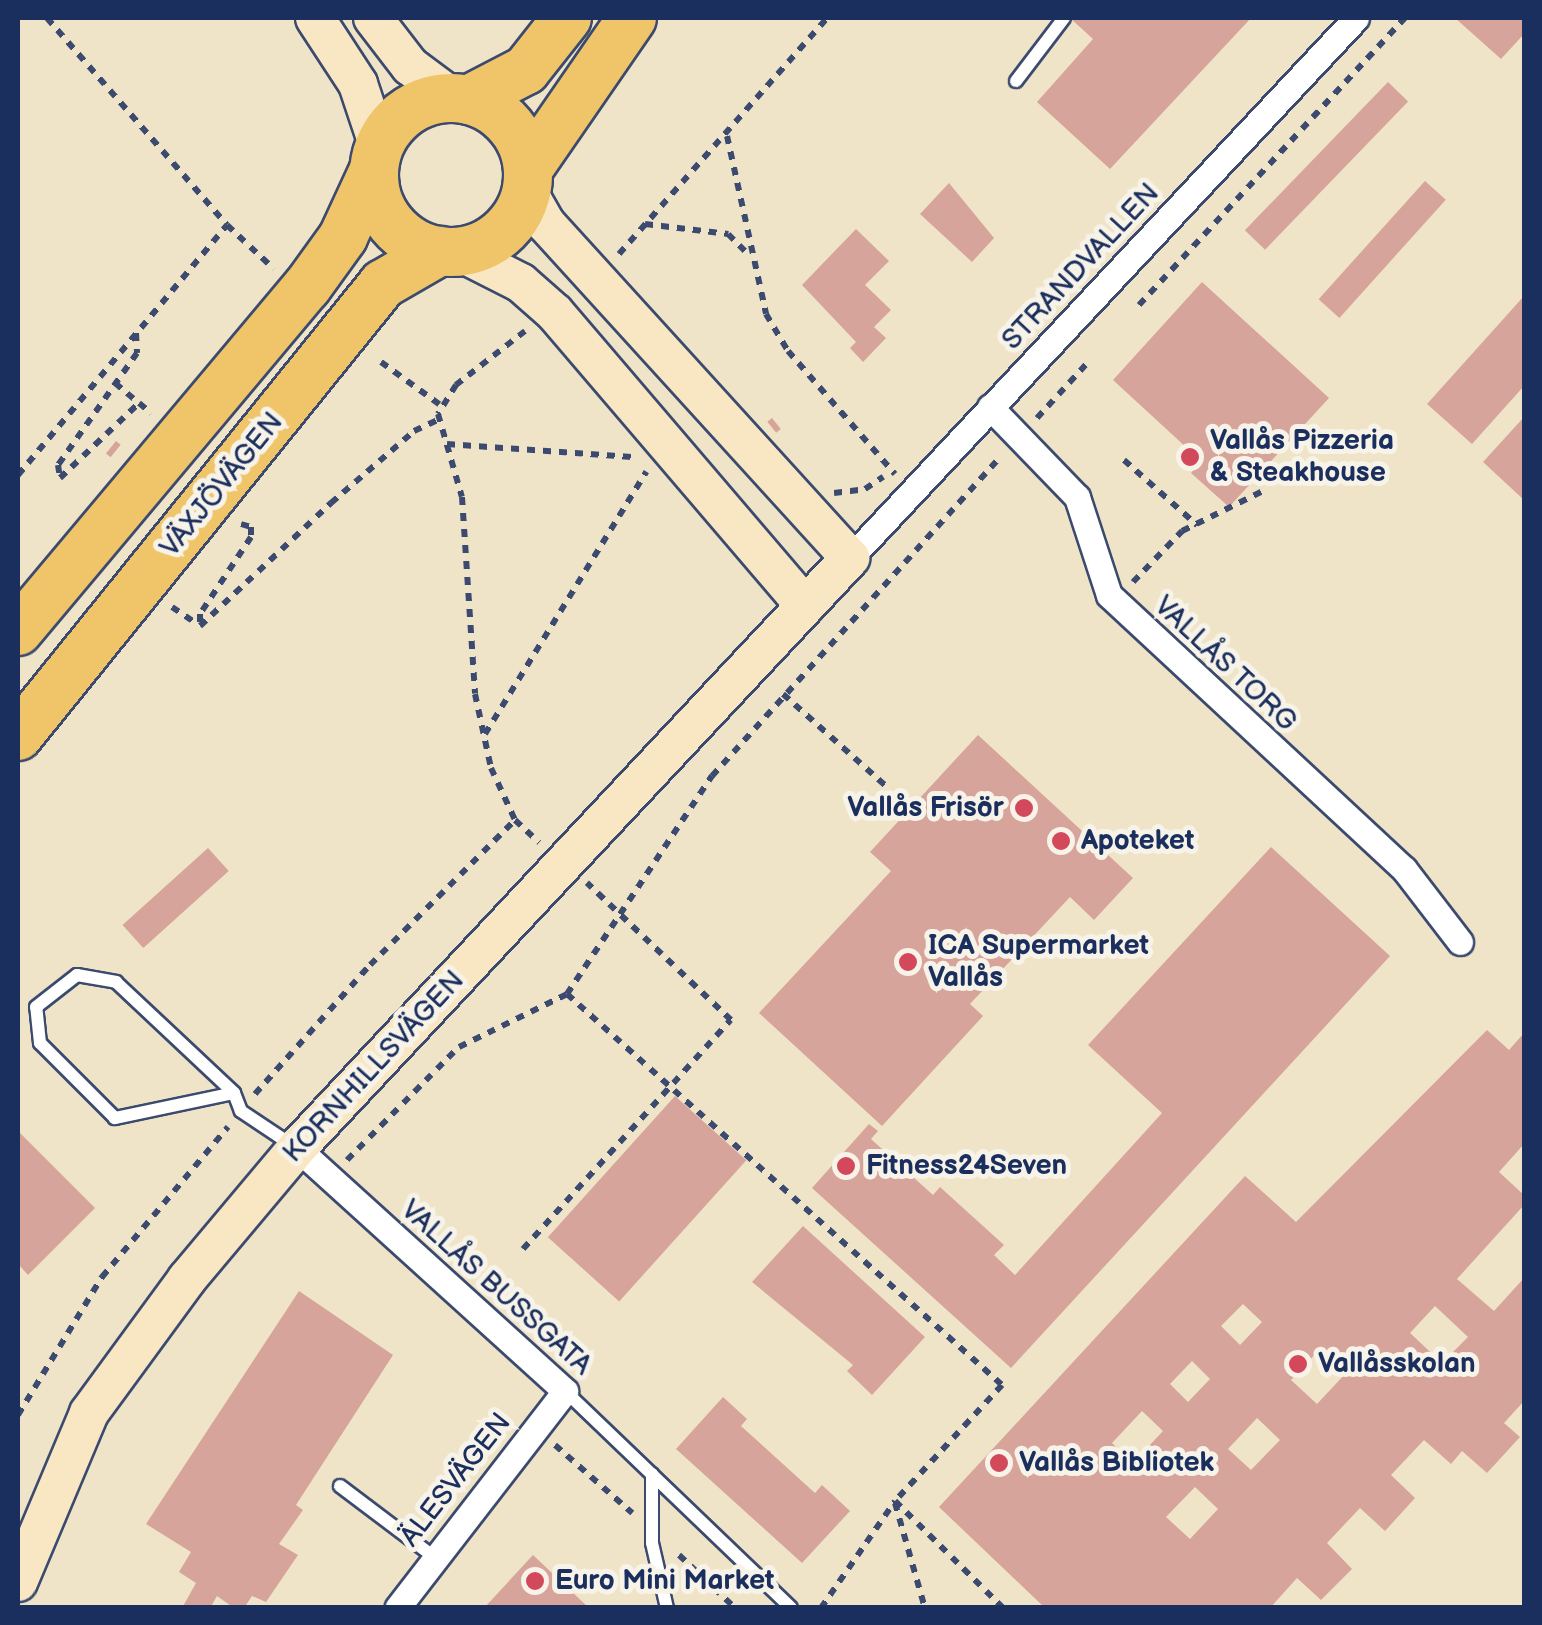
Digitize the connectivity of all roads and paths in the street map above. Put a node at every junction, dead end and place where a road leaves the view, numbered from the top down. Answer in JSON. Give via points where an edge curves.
{"nodes":[{"id":1,"x":47,"y":18,"type":"edge"},
{"id":2,"x":315,"y":18,"type":"edge"},
{"id":3,"x":373,"y":18,"type":"edge"},
{"id":4,"x":567,"y":18,"type":"edge"},
{"id":5,"x":632,"y":18,"type":"edge"},
{"id":6,"x":827,"y":18,"type":"edge"},
{"id":7,"x":1064,"y":18,"type":"edge"},
{"id":8,"x":1356,"y":18,"type":"edge"},
{"id":9,"x":1405,"y":18,"type":"edge"},
{"id":10,"x":1016,"y":81,"type":"dead end"},
{"id":11,"x":461,"y":99,"type":"junction"},
{"id":12,"x":727,"y":136,"type":"junction"},
{"id":13,"x":376,"y":158,"type":"junction"},
{"id":14,"x":527,"y":179,"type":"junction"},
{"id":15,"x":642,"y":224,"type":"junction"},
{"id":16,"x":228,"y":225,"type":"junction"},
{"id":17,"x":450,"y":251,"type":"junction"},
{"id":18,"x":619,"y":254,"type":"dead end"},
{"id":19,"x":749,"y":254,"type":"junction"},
{"id":20,"x":278,"y":272,"type":"dead end"},
{"id":21,"x":1138,"y":305,"type":"dead end"},
{"id":22,"x":534,"y":324,"type":"dead end"},
{"id":23,"x":136,"y":333,"type":"junction"},
{"id":24,"x":1090,"y":360,"type":"dead end"},
{"id":25,"x":381,"y":362,"type":"dead end"},
{"id":26,"x":115,"y":383,"type":"junction"},
{"id":27,"x":138,"y":403,"type":"junction"},
{"id":28,"x":439,"y":404,"type":"junction"},
{"id":29,"x":990,"y":407,"type":"junction"},
{"id":30,"x":152,"y":414,"type":"dead end"},
{"id":31,"x":438,"y":420,"type":"junction"},
{"id":32,"x":1020,"y":436,"type":"junction"},
{"id":33,"x":447,"y":444,"type":"junction"},
{"id":34,"x":1124,"y":460,"type":"dead end"},
{"id":35,"x":18,"y":475,"type":"edge"},
{"id":36,"x":1264,"y":490,"type":"dead end"},
{"id":37,"x":913,"y":492,"type":"junction"},
{"id":38,"x":941,"y":520,"type":"junction"},
{"id":39,"x":1197,"y":525,"type":"junction"},
{"id":40,"x":229,"y":537,"type":"dead end"},
{"id":41,"x":850,"y":558,"type":"junction"},
{"id":42,"x":182,"y":596,"type":"dead end"},
{"id":43,"x":1115,"y":601,"type":"junction"},
{"id":44,"x":806,"y":606,"type":"junction"},
{"id":45,"x":172,"y":607,"type":"junction"},
{"id":46,"x":162,"y":619,"type":"dead end"},
{"id":47,"x":196,"y":623,"type":"junction"},
{"id":48,"x":18,"y":631,"type":"edge"},
{"id":49,"x":782,"y":694,"type":"junction"},
{"id":50,"x":18,"y":736,"type":"edge"},
{"id":51,"x":484,"y":736,"type":"junction"},
{"id":52,"x":888,"y":788,"type":"dead end"},
{"id":53,"x":539,"y":842,"type":"dead end"},
{"id":54,"x":582,"y":878,"type":"dead end"},
{"id":55,"x":620,"y":917,"type":"junction"},
{"id":56,"x":1460,"y":942,"type":"dead end"},
{"id":57,"x":567,"y":994,"type":"junction"},
{"id":58,"x":671,"y":1083,"type":"junction"},
{"id":59,"x":234,"y":1092,"type":"junction"},
{"id":60,"x":297,"y":1148,"type":"junction"},
{"id":61,"x":329,"y":1178,"type":"junction"},
{"id":62,"x":523,"y":1249,"type":"dead end"},
{"id":63,"x":565,"y":1391,"type":"junction"},
{"id":64,"x":652,"y":1474,"type":"junction"},
{"id":65,"x":340,"y":1486,"type":"dead end"},
{"id":66,"x":894,"y":1502,"type":"junction"},
{"id":67,"x":432,"y":1556,"type":"junction"},
{"id":68,"x":18,"y":1582,"type":"edge"},
{"id":69,"x":777,"y":1601,"type":"edge"},
{"id":70,"x":396,"y":1608,"type":"edge"},
{"id":71,"x":668,"y":1608,"type":"edge"},
{"id":72,"x":791,"y":1608,"type":"edge"},
{"id":73,"x":821,"y":1608,"type":"edge"},
{"id":74,"x":925,"y":1608,"type":"edge"},
{"id":75,"x":1003,"y":1608,"type":"edge"}],
"edges":[{"from":1,"to":16,"type":"path"},
{"from":2,"to":13,"type":"street","via":[[358,84]]},
{"from":3,"to":11,"type":"street","via":[[410,66]]},
{"from":4,"to":11,"type":"highway","via":[[526,70]]},
{"from":5,"to":14,"type":"highway","name":"VÄXJÖVÄGEN"},
{"from":6,"to":12,"type":"path"},
{"from":7,"to":10,"type":"lane"},
{"from":8,"to":29,"type":"street","name":"STRANDVALLEN"},
{"from":9,"to":21,"type":"path"},
{"from":11,"to":13,"type":"highway","via":[[408,110]]},
{"from":11,"to":14,"type":"highway","via":[[509,125]]},
{"from":12,"to":15,"type":"path"},
{"from":12,"to":19,"type":"path"},
{"from":13,"to":17,"type":"highway","via":[[379,204],[390,223],[408,239]]},
{"from":13,"to":48,"type":"highway","via":[[342,237],[306,288]]},
{"from":14,"to":17,"type":"highway","name":"VÄXJÖVÄGEN","via":[[499,235]]},
{"from":14,"to":41,"type":"street","via":[[546,224]]},
{"from":15,"to":18,"type":"path"},
{"from":15,"to":19,"type":"path","via":[[728,234]]},
{"from":16,"to":20,"type":"path"},
{"from":16,"to":23,"type":"path"},
{"from":17,"to":44,"type":"street","via":[[521,282],[555,313]]},
{"from":17,"to":50,"type":"highway","name":"VÄXJÖVÄGEN","via":[[383,284]]},
{"from":19,"to":37,"type":"path","via":[[766,314],[788,352]]},
{"from":22,"to":28,"type":"path"},
{"from":23,"to":26,"type":"path","via":[[137,353]]},
{"from":23,"to":35,"type":"path"},
{"from":24,"to":32,"type":"path"},
{"from":25,"to":28,"type":"path"},
{"from":26,"to":27,"type":"path"},
{"from":26,"to":27,"type":"path","via":[[58,465],[60,478]]},
{"from":27,"to":30,"type":"path"},
{"from":28,"to":31,"type":"path"},
{"from":29,"to":32,"type":"street","name":"VALLÅS TORG"},
{"from":29,"to":37,"type":"street","name":"STRANDVALLEN"},
{"from":31,"to":33,"type":"path"},
{"from":31,"to":47,"type":"path","via":[[414,430],[330,502],[208,625]]},
{"from":32,"to":38,"type":"path"},
{"from":32,"to":43,"type":"street","name":"VALLÅS TORG","via":[[1077,497],[1098,571]]},
{"from":33,"to":51,"type":"path","via":[[462,497],[475,694]]},
{"from":33,"to":51,"type":"path","via":[[634,457],[646,471]]},
{"from":34,"to":39,"type":"path"},
{"from":36,"to":39,"type":"path"},
{"from":37,"to":38,"type":"path"},
{"from":37,"to":41,"type":"street","name":"STRANDVALLEN"},
{"from":38,"to":49,"type":"path"},
{"from":39,"to":43,"type":"path","via":[[1182,531]]},
{"from":40,"to":47,"type":"path","via":[[241,524],[251,526]]},
{"from":41,"to":44,"type":"street","name":"KORNHILLSVÄGEN"},
{"from":42,"to":45,"type":"path"},
{"from":43,"to":56,"type":"street","name":"VALLÅS TORG","via":[[1404,869]]},
{"from":44,"to":60,"type":"street","name":"KORNHILLSVÄGEN"},
{"from":45,"to":46,"type":"path"},
{"from":45,"to":47,"type":"path"},
{"from":49,"to":52,"type":"path"},
{"from":49,"to":55,"type":"path","via":[[712,776]]},
{"from":51,"to":53,"type":"path","via":[[516,820]]},
{"from":54,"to":55,"type":"path"},
{"from":55,"to":57,"type":"path"},
{"from":55,"to":58,"type":"path","via":[[730,1020]]},
{"from":57,"to":58,"type":"path"},
{"from":57,"to":61,"type":"path","via":[[459,1047]]},
{"from":58,"to":62,"type":"path"},
{"from":58,"to":66,"type":"path","via":[[1002,1385]]},
{"from":59,"to":59,"type":"lane","via":[[116,982],[76,974],[36,1006],[40,1043],[115,1118]]},
{"from":59,"to":60,"type":"lane","via":[[241,1111]]},
{"from":60,"to":61,"type":"street","name":"VALLÅS BUSSGATA"},
{"from":60,"to":68,"type":"street","name":"KORNHILLSVÄGEN","via":[[187,1279],[90,1413]]},
{"from":61,"to":63,"type":"street","name":"VALLÅS BUSSGATA"},
{"from":63,"to":64,"type":"lane","name":"VALLÅS BUSSGATA"},
{"from":63,"to":67,"type":"street","name":"ÄLESVÄGEN"},
{"from":64,"to":69,"type":"lane","name":"VALLÅS BUSSGATA"},
{"from":64,"to":71,"type":"lane","via":[[652,1543]]},
{"from":65,"to":67,"type":"lane"},
{"from":66,"to":73,"type":"path"},
{"from":66,"to":74,"type":"path"},
{"from":66,"to":75,"type":"path"},
{"from":67,"to":70,"type":"street","name":"ÄLESVÄGEN"},
{"from":69,"to":72,"type":"lane","name":"VALLÅS BUSSGATA"}]}
